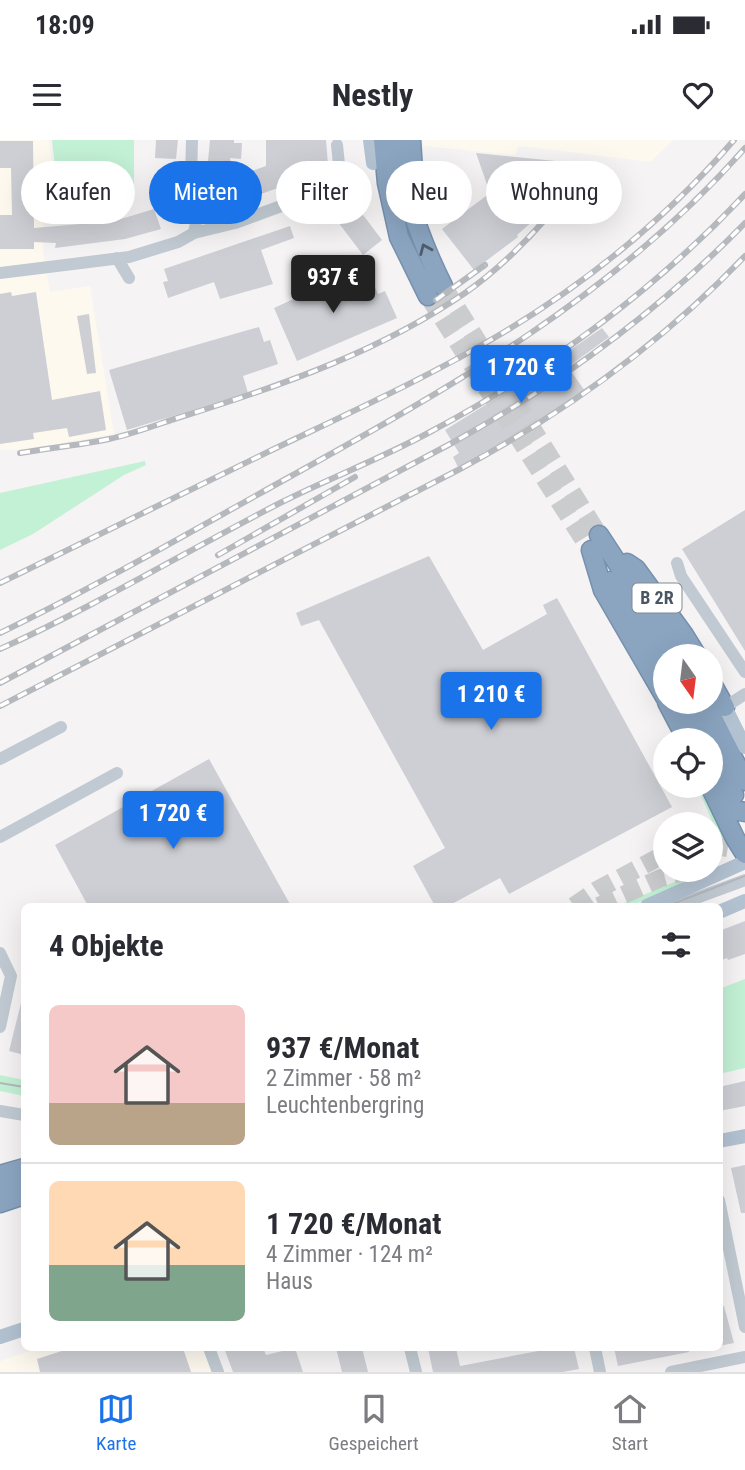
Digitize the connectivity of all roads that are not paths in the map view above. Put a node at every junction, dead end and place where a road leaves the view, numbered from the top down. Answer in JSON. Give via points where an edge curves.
{"nodes":[{"id":1,"x":192,"y":140,"type":"edge"},
{"id":2,"x":370,"y":140,"type":"edge"},
{"id":3,"x":383,"y":140,"type":"edge"},
{"id":4,"x":397,"y":140,"type":"edge"},
{"id":5,"x":411,"y":140,"type":"edge"},
{"id":6,"x":337,"y":145,"type":"dead end"},
{"id":7,"x":400,"y":161,"type":"edge"},
{"id":8,"x":413,"y":161,"type":"edge"},
{"id":9,"x":373,"y":163,"type":"joint"},
{"id":10,"x":417,"y":224,"type":"edge"},
{"id":11,"x":194,"y":233,"type":"junction"},
{"id":12,"x":399,"y":237,"type":"junction"},
{"id":13,"x":117,"y":258,"type":"junction"},
{"id":14,"x":0,"y":273,"type":"edge"},
{"id":15,"x":129,"y":278,"type":"dead end"},
{"id":16,"x":596,"y":544,"type":"junction"},
{"id":17,"x":677,"y":563,"type":"dead end"},
{"id":18,"x":669,"y":644,"type":"edge"},
{"id":19,"x":690,"y":644,"type":"edge"},
{"id":20,"x":653,"y":645,"type":"edge"},
{"id":21,"x":745,"y":672,"type":"edge"},
{"id":22,"x":653,"y":677,"type":"edge"},
{"id":23,"x":745,"y":694,"type":"edge"},
{"id":24,"x":723,"y":703,"type":"edge"},
{"id":25,"x":725,"y":707,"type":"junction"},
{"id":26,"x":709,"y":714,"type":"edge"},
{"id":27,"x":61,"y":727,"type":"dead end"},
{"id":28,"x":745,"y":747,"type":"edge"},
{"id":29,"x":0,"y":759,"type":"edge"},
{"id":30,"x":723,"y":766,"type":"edge"},
{"id":31,"x":117,"y":773,"type":"dead end"},
{"id":32,"x":739,"y":788,"type":"edge"},
{"id":33,"x":716,"y":798,"type":"edge"},
{"id":34,"x":721,"y":808,"type":"junction"},
{"id":35,"x":745,"y":812,"type":"edge"},
{"id":36,"x":0,"y":837,"type":"edge"},
{"id":37,"x":745,"y":854,"type":"edge"},
{"id":38,"x":745,"y":862,"type":"edge"},
{"id":39,"x":745,"y":880,"type":"edge"},
{"id":40,"x":745,"y":901,"type":"edge"},
{"id":41,"x":654,"y":903,"type":"edge"},
{"id":42,"x":683,"y":903,"type":"edge"},
{"id":43,"x":723,"y":910,"type":"edge"},
{"id":44,"x":0,"y":953,"type":"edge"},
{"id":45,"x":0,"y":1027,"type":"edge"},
{"id":46,"x":0,"y":1111,"type":"edge"},
{"id":47,"x":21,"y":1114,"type":"edge"},
{"id":48,"x":745,"y":1136,"type":"edge"},
{"id":49,"x":723,"y":1140,"type":"edge"},
{"id":50,"x":21,"y":1156,"type":"edge"},
{"id":51,"x":0,"y":1162,"type":"edge"},
{"id":52,"x":21,"y":1169,"type":"edge"},
{"id":53,"x":0,"y":1175,"type":"edge"},
{"id":54,"x":21,"y":1182,"type":"edge"},
{"id":55,"x":0,"y":1189,"type":"edge"},
{"id":56,"x":21,"y":1196,"type":"edge"},
{"id":57,"x":0,"y":1203,"type":"edge"},
{"id":58,"x":723,"y":1220,"type":"edge"},
{"id":59,"x":745,"y":1328,"type":"edge"},
{"id":60,"x":21,"y":1330,"type":"edge"},
{"id":61,"x":0,"y":1337,"type":"edge"},
{"id":62,"x":210,"y":1351,"type":"edge"},
{"id":63,"x":411,"y":1351,"type":"edge"},
{"id":64,"x":596,"y":1351,"type":"edge"},
{"id":65,"x":745,"y":1357,"type":"edge"},
{"id":66,"x":218,"y":1372,"type":"edge"},
{"id":67,"x":416,"y":1372,"type":"edge"},
{"id":68,"x":600,"y":1372,"type":"edge"},
{"id":69,"x":671,"y":1372,"type":"edge"}],
"edges":[{"from":1,"to":11,"type":"street"},
{"from":2,"to":9,"type":"main road"},
{"from":3,"to":12,"type":"highway"},
{"from":4,"to":7,"type":"highway"},
{"from":5,"to":8,"type":"highway"},
{"from":6,"to":11,"type":"street","via":[[341,184]]},
{"from":9,"to":12,"type":"highway","via":[[379,200]]},
{"from":12,"to":10,"type":"highway","one_way":true,"via":[[435,291]]},
{"from":11,"to":13,"type":"street"},
{"from":13,"to":14,"type":"street"},
{"from":13,"to":15,"type":"street"},
{"from":16,"to":18,"type":"highway","number":"B 2R"},
{"from":16,"to":19,"type":"highway","number":"B 2R","via":[[636,569]]},
{"from":16,"to":20,"type":"highway","number":"B 2R"},
{"from":16,"to":22,"type":"highway","via":[[603,590]]},
{"from":17,"to":21,"type":"street"},
{"from":23,"to":25,"type":"street"},
{"from":24,"to":25,"type":"highway"},
{"from":25,"to":28,"type":"main road"},
{"from":26,"to":32,"type":"highway"},
{"from":27,"to":29,"type":"street"},
{"from":30,"to":32,"type":"highway"},
{"from":31,"to":36,"type":"street"},
{"from":33,"to":34,"type":"highway"},
{"from":34,"to":35,"type":"highway"},
{"from":34,"to":37,"type":"highway"},
{"from":38,"to":41,"type":"main road"},
{"from":39,"to":42,"type":"street"},
{"from":40,"to":43,"type":"main road"},
{"from":44,"to":45,"type":"street","via":[[11,976]]},
{"from":46,"to":47,"type":"street"},
{"from":48,"to":49,"type":"main road"},
{"from":50,"to":51,"type":"highway"},
{"from":52,"to":53,"type":"highway"},
{"from":54,"to":55,"type":"highway"},
{"from":56,"to":57,"type":"highway"},
{"from":58,"to":59,"type":"street"},
{"from":60,"to":61,"type":"main road"},
{"from":62,"to":66,"type":"street"},
{"from":63,"to":67,"type":"street"},
{"from":64,"to":68,"type":"street"},
{"from":65,"to":69,"type":"street"}]}
